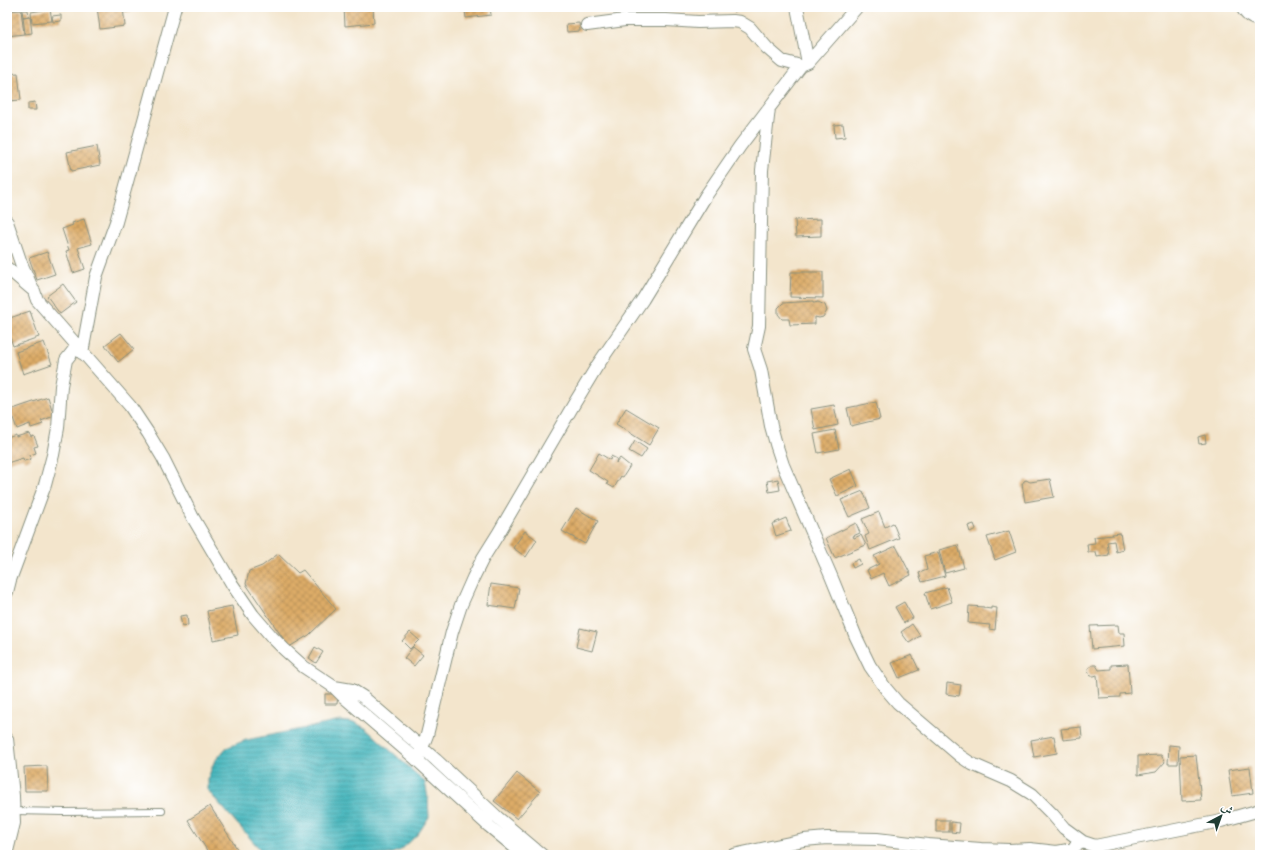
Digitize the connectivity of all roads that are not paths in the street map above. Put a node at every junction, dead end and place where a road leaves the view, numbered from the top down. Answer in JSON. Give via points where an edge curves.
{"nodes":[{"id":1,"x":175,"y":7,"type":"edge"},
{"id":2,"x":796,"y":7,"type":"edge"},
{"id":3,"x":857,"y":7,"type":"edge"},
{"id":4,"x":1242,"y":7,"type":"edge"},
{"id":5,"x":1260,"y":21,"type":"edge"},
{"id":6,"x":587,"y":25,"type":"dead end"},
{"id":7,"x":804,"y":65,"type":"junction"},
{"id":8,"x":769,"y":107,"type":"junction"},
{"id":9,"x":7,"y":222,"type":"edge"},
{"id":10,"x":7,"y":268,"type":"edge"},
{"id":11,"x":34,"y":291,"type":"junction"},
{"id":12,"x":80,"y":349,"type":"junction"},
{"id":13,"x":7,"y":592,"type":"edge"},
{"id":14,"x":7,"y":739,"type":"edge"},
{"id":15,"x":419,"y":753,"type":"junction"},
{"id":16,"x":162,"y":810,"type":"dead end"},
{"id":17,"x":1260,"y":810,"type":"edge"},
{"id":18,"x":14,"y":811,"type":"junction"},
{"id":19,"x":493,"y":822,"type":"junction"},
{"id":20,"x":1082,"y":842,"type":"junction"},
{"id":21,"x":7,"y":850,"type":"edge"},
{"id":22,"x":1068,"y":850,"type":"junction"},
{"id":23,"x":524,"y":855,"type":"edge"},
{"id":24,"x":542,"y":855,"type":"edge"},
{"id":25,"x":733,"y":855,"type":"edge"},
{"id":26,"x":1054,"y":855,"type":"edge"}],
"edges":[{"from":1,"to":12,"type":"street","via":[[116,222],[96,277]]},
{"from":2,"to":7,"type":"street"},
{"from":3,"to":7,"type":"street"},
{"from":4,"to":5,"type":"street","via":[[1252,19]]},
{"from":6,"to":7,"type":"street","via":[[632,20],[740,22],[750,28],[782,61]]},
{"from":7,"to":8,"type":"street"},
{"from":8,"to":15,"type":"street","via":[[719,175],[643,299],[597,366],[483,558],[461,605],[452,632],[427,735]]},
{"from":8,"to":20,"type":"street","via":[[762,170],[759,326],[754,349],[761,370],[770,426],[783,465],[856,637],[878,678],[913,717],[972,764],[1011,781],[1032,794],[1064,828]]},
{"from":9,"to":11,"type":"street","via":[[20,263]]},
{"from":10,"to":11,"type":"street"},
{"from":11,"to":12,"type":"street","via":[[37,300]]},
{"from":12,"to":13,"type":"street","via":[[66,360],[53,455]]},
{"from":12,"to":15,"type":"street","via":[[130,406],[148,432],[192,516],[253,615],[304,667]]},
{"from":14,"to":18,"type":"street"},
{"from":15,"to":19,"type":"street"},
{"from":16,"to":18,"type":"lane"},
{"from":17,"to":20,"type":"street","via":[[1221,821],[1096,846]]},
{"from":18,"to":21,"type":"street","via":[[14,823]]},
{"from":19,"to":23,"type":"street"},
{"from":19,"to":24,"type":"street"},
{"from":20,"to":22,"type":"street"},
{"from":22,"to":25,"type":"street","via":[[1057,852],[981,849],[827,838],[804,840]]},
{"from":22,"to":26,"type":"street"}]}
